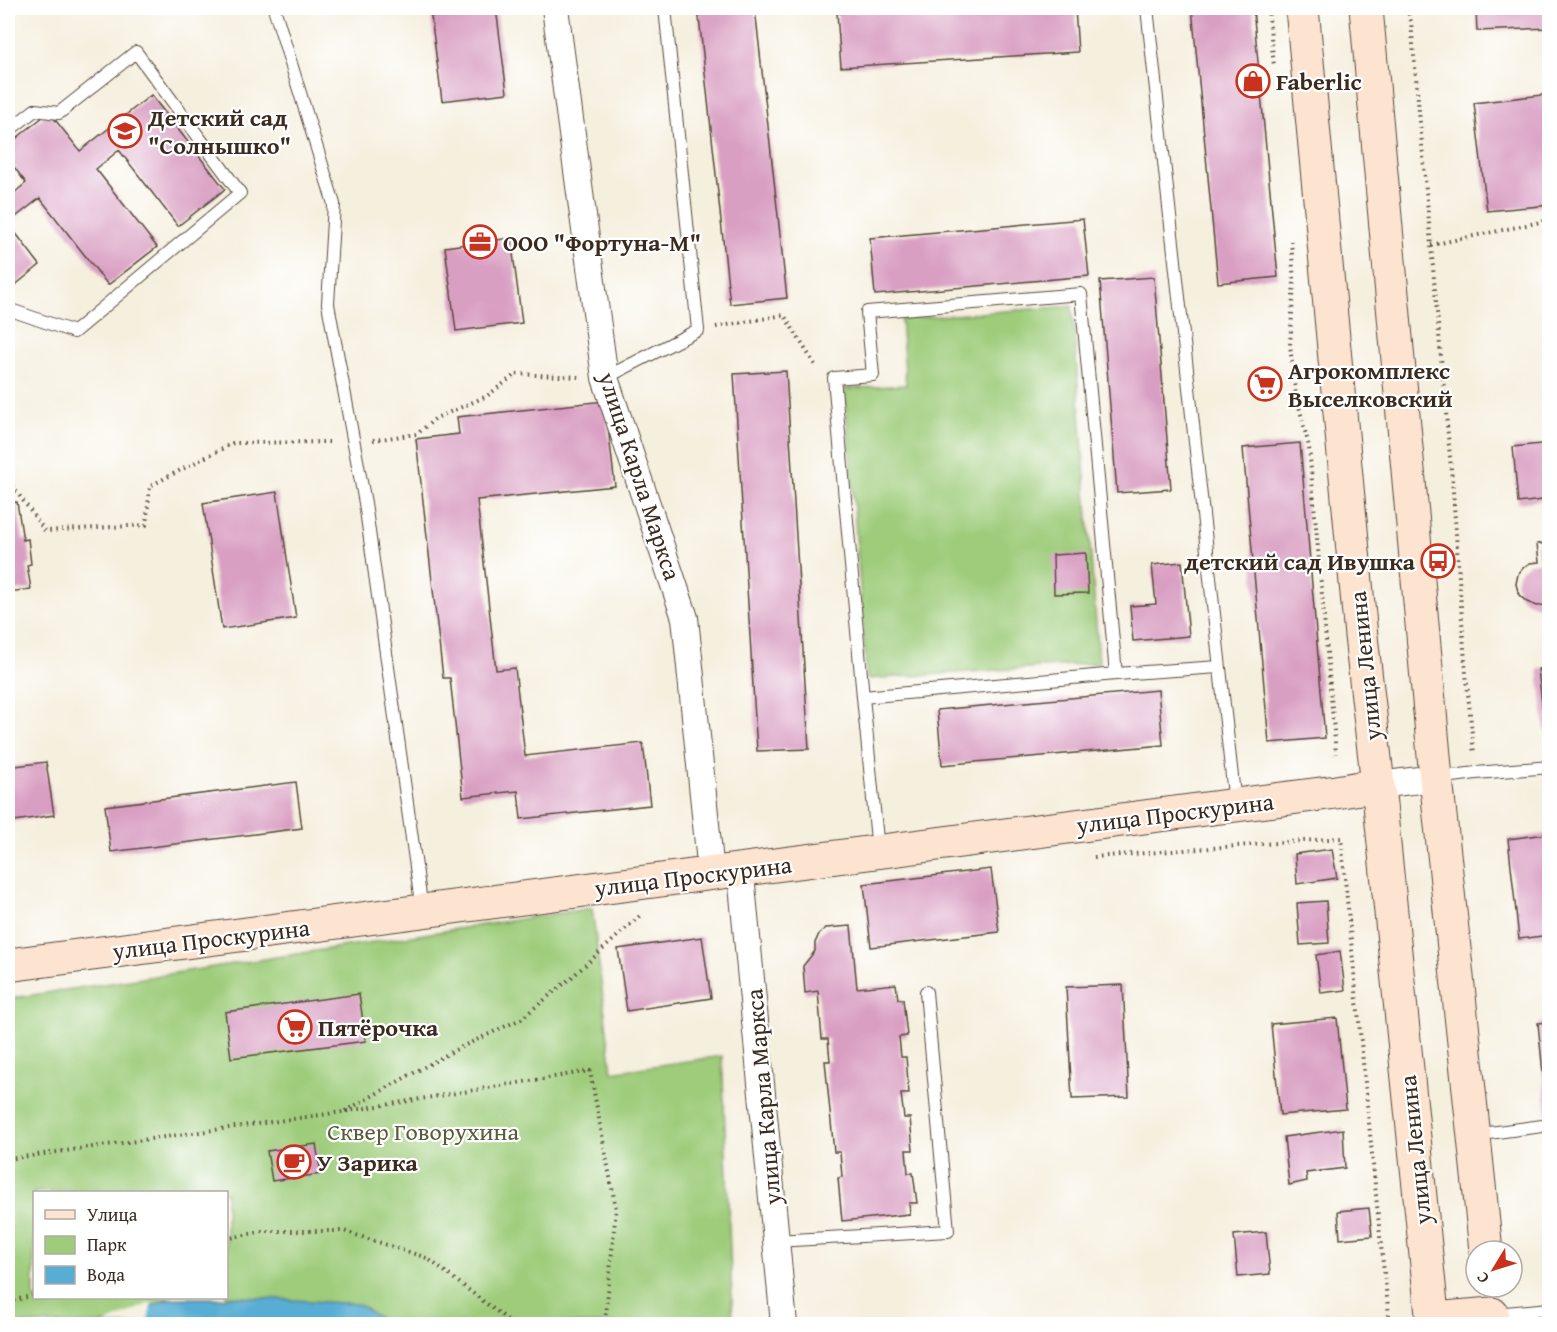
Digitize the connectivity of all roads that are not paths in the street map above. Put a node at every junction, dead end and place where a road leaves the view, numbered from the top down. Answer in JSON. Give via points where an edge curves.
{"nodes":[{"id":1,"x":274,"y":8,"type":"edge"},
{"id":2,"x":555,"y":8,"type":"edge"},
{"id":3,"x":665,"y":8,"type":"edge"},
{"id":4,"x":1147,"y":8,"type":"edge"},
{"id":5,"x":1302,"y":8,"type":"edge"},
{"id":6,"x":1366,"y":8,"type":"edge"},
{"id":7,"x":8,"y":131,"type":"edge"},
{"id":8,"x":8,"y":309,"type":"edge"},
{"id":9,"x":605,"y":378,"type":"junction"},
{"id":10,"x":1220,"y":667,"type":"junction"},
{"id":11,"x":1116,"y":674,"type":"junction"},
{"id":12,"x":863,"y":697,"type":"junction"},
{"id":13,"x":1550,"y":767,"type":"edge"},
{"id":14,"x":1436,"y":778,"type":"junction"},
{"id":15,"x":1378,"y":785,"type":"junction"},
{"id":16,"x":1235,"y":805,"type":"junction"},
{"id":17,"x":878,"y":852,"type":"junction"},
{"id":18,"x":727,"y":871,"type":"junction"},
{"id":19,"x":422,"y":911,"type":"junction"},
{"id":20,"x":8,"y":965,"type":"edge"},
{"id":21,"x":926,"y":992,"type":"dead end"},
{"id":22,"x":1550,"y":1125,"type":"edge"},
{"id":23,"x":1473,"y":1135,"type":"junction"},
{"id":24,"x":1485,"y":1239,"type":"edge"},
{"id":25,"x":776,"y":1240,"type":"junction"},
{"id":26,"x":1492,"y":1308,"type":"edge"},
{"id":27,"x":1550,"y":1309,"type":"edge"},
{"id":28,"x":1433,"y":1322,"type":"edge"},
{"id":29,"x":784,"y":1324,"type":"edge"}],
"edges":[{"from":1,"to":19,"type":"lane","via":[[334,204],[328,304],[365,503]]},
{"from":2,"to":9,"type":"street","name":"улица Карла Маркса"},
{"from":3,"to":9,"type":"lane","via":[[698,330]]},
{"from":4,"to":10,"type":"lane"},
{"from":5,"to":15,"type":"main road","name":"улица Ленина"},
{"from":6,"to":14,"type":"main road"},
{"from":7,"to":8,"type":"lane","via":[[35,110],[59,113],[136,52],[240,193],[74,332]]},
{"from":9,"to":18,"type":"street","name":"улица Карла Маркса","via":[[685,618]]},
{"from":10,"to":11,"type":"lane"},
{"from":10,"to":16,"type":"lane"},
{"from":11,"to":12,"type":"lane"},
{"from":11,"to":12,"type":"lane","via":[[1081,294],[867,312],[873,375],[834,378]]},
{"from":12,"to":17,"type":"lane"},
{"from":13,"to":14,"type":"lane"},
{"from":14,"to":15,"type":"street"},
{"from":14,"to":23,"type":"main road"},
{"from":15,"to":16,"type":"main road","name":"улица Проскурина"},
{"from":15,"to":28,"type":"main road","name":"улица Ленина"},
{"from":16,"to":17,"type":"main road","name":"улица Проскурина"},
{"from":17,"to":18,"type":"main road","name":"улица Проскурина"},
{"from":18,"to":19,"type":"main road","name":"улица Проскурина"},
{"from":18,"to":25,"type":"street","name":"улица Карла Маркса","via":[[742,885]]},
{"from":19,"to":20,"type":"main road","name":"улица Проскурина"},
{"from":21,"to":25,"type":"lane","via":[[948,1231]]},
{"from":22,"to":23,"type":"lane"},
{"from":23,"to":24,"type":"main road"},
{"from":25,"to":29,"type":"street","name":"улица Карла Маркса"},
{"from":26,"to":27,"type":"lane"},
{"from":26,"to":28,"type":"main road"}]}
